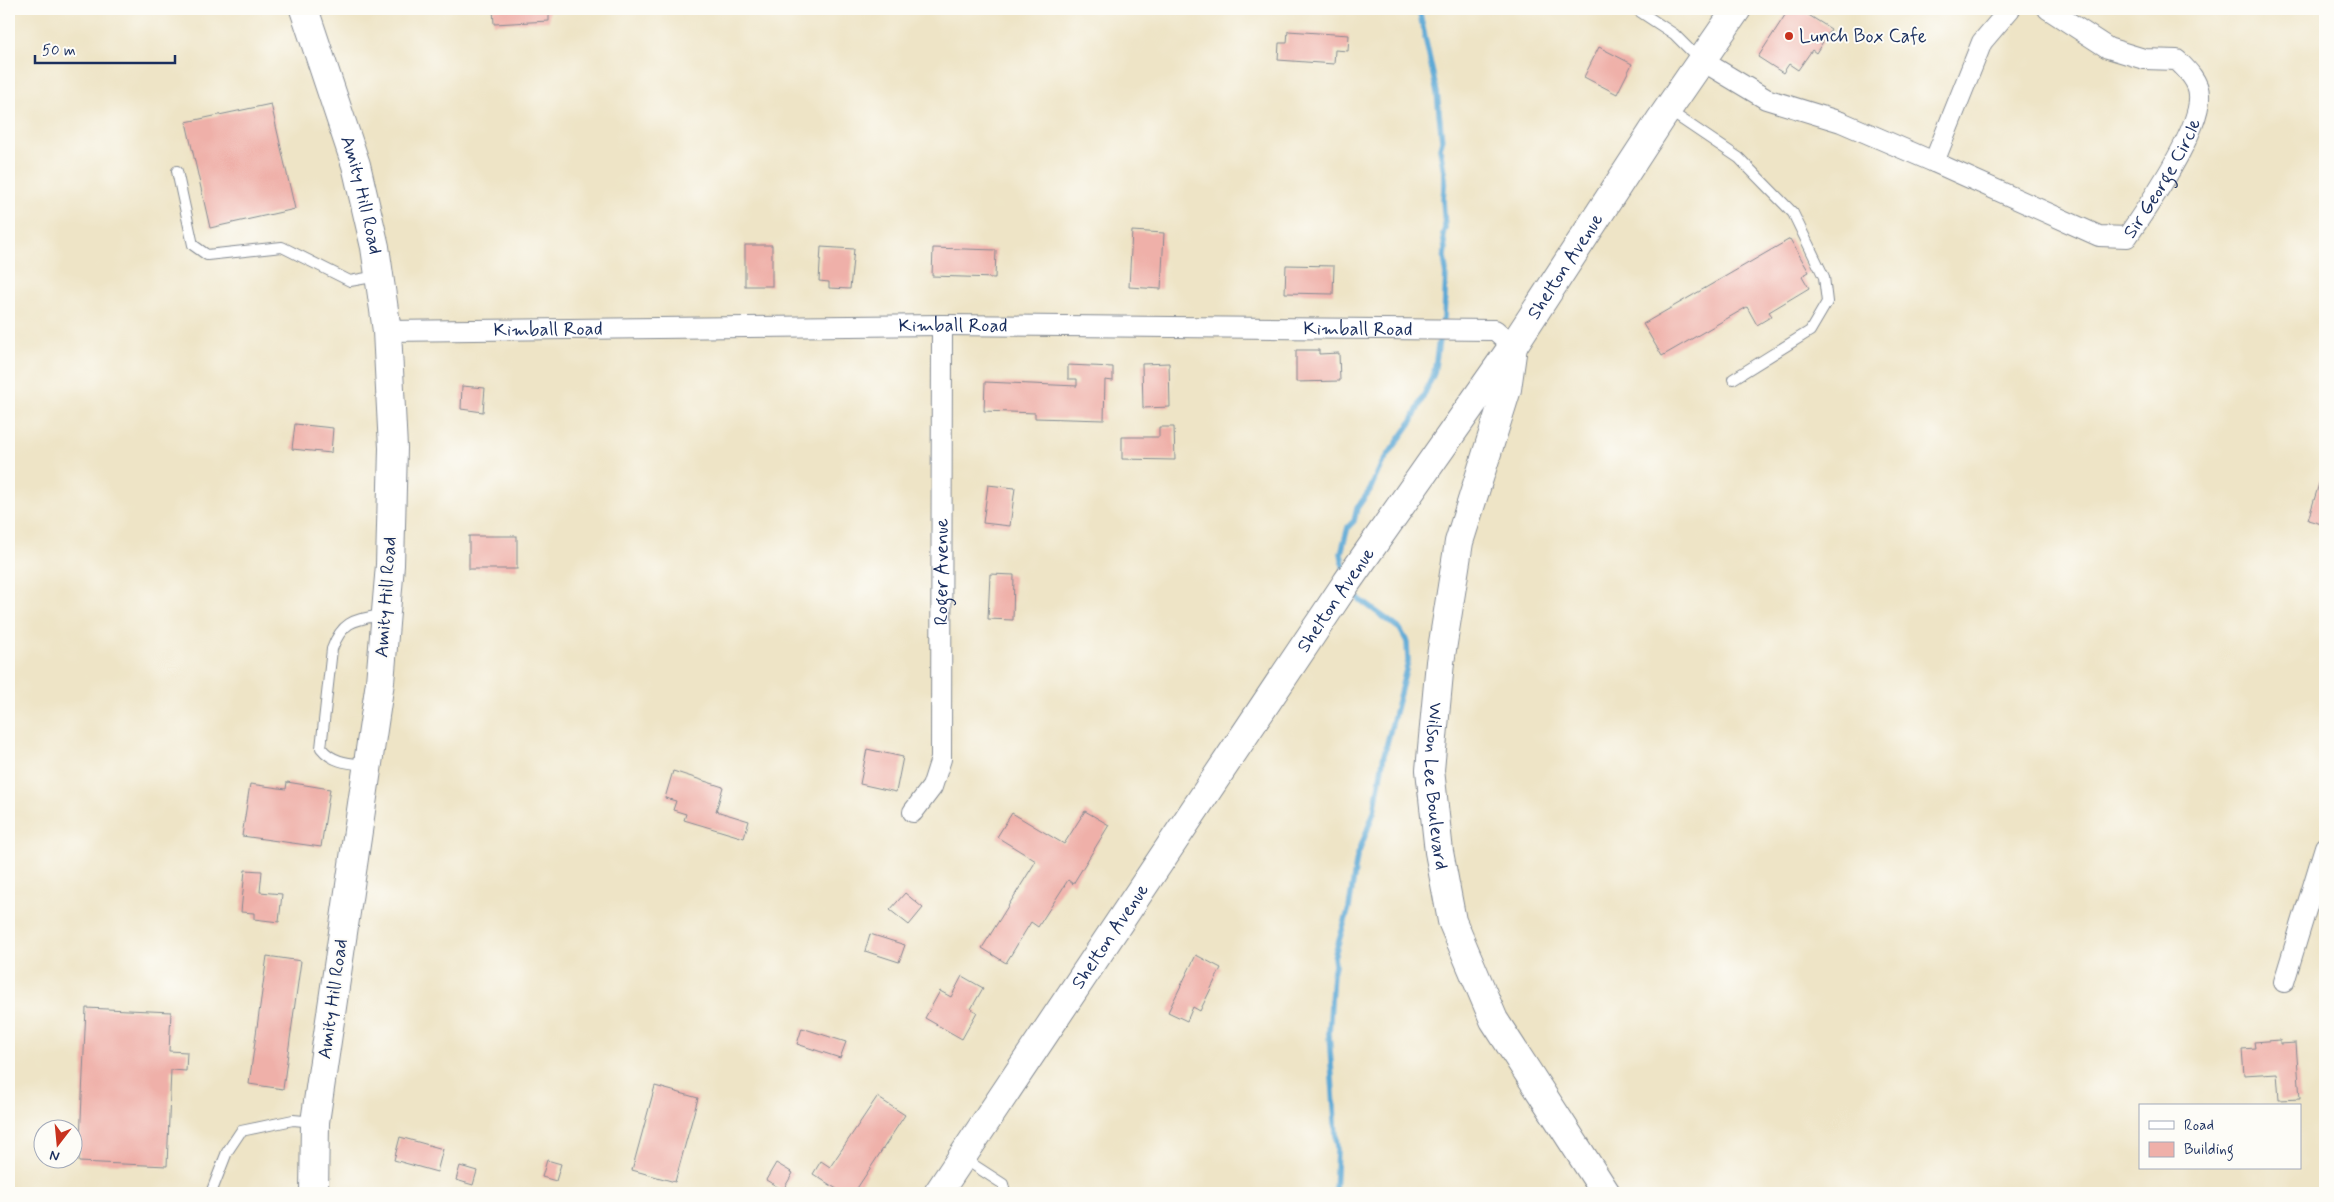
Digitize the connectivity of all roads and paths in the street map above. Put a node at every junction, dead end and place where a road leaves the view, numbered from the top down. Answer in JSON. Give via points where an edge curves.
{"nodes":[{"id":1,"x":304,"y":9,"type":"edge"},
{"id":2,"x":1636,"y":9,"type":"edge"},
{"id":3,"x":1737,"y":9,"type":"edge"},
{"id":4,"x":2010,"y":9,"type":"edge"},
{"id":5,"x":2048,"y":9,"type":"edge"},
{"id":6,"x":1701,"y":60,"type":"junction"},
{"id":7,"x":1667,"y":110,"type":"junction"},
{"id":8,"x":1934,"y":162,"type":"junction"},
{"id":9,"x":177,"y":170,"type":"dead end"},
{"id":10,"x":379,"y":276,"type":"junction"},
{"id":11,"x":942,"y":325,"type":"junction"},
{"id":12,"x":387,"y":331,"type":"junction"},
{"id":13,"x":1513,"y":346,"type":"junction"},
{"id":14,"x":1733,"y":379,"type":"dead end"},
{"id":15,"x":386,"y":614,"type":"junction"},
{"id":16,"x":368,"y":765,"type":"junction"},
{"id":17,"x":913,"y":812,"type":"dead end"},
{"id":18,"x":2325,"y":847,"type":"edge"},
{"id":19,"x":2284,"y":982,"type":"dead end"},
{"id":20,"x":315,"y":1122,"type":"junction"},
{"id":21,"x":962,"y":1157,"type":"junction"},
{"id":22,"x":211,"y":1193,"type":"edge"},
{"id":23,"x":314,"y":1193,"type":"edge"},
{"id":24,"x":938,"y":1193,"type":"edge"},
{"id":25,"x":1005,"y":1193,"type":"edge"},
{"id":26,"x":1606,"y":1193,"type":"edge"}],
"edges":[{"from":1,"to":10,"type":"street","name":"Amity Hill Road","via":[[356,165]]},
{"from":2,"to":6,"type":"lane","via":[[1674,34]]},
{"from":3,"to":6,"type":"street","name":"Shelton Avenue"},
{"from":4,"to":8,"type":"street","via":[[1982,42]]},
{"from":5,"to":8,"type":"street","name":"Sir George Circle","via":[[2108,48],[2144,59],[2177,60],[2192,77],[2200,94],[2196,121],[2153,199],[2127,236],[2099,236]]},
{"from":6,"to":7,"type":"street","name":"Shelton Avenue"},
{"from":6,"to":8,"type":"street","name":"Sir George Circle","via":[[1766,99],[1841,122]]},
{"from":7,"to":13,"type":"street","name":"Shelton Avenue"},
{"from":7,"to":14,"type":"lane","via":[[1739,158],[1793,213],[1824,277],[1826,302],[1810,331]]},
{"from":9,"to":10,"type":"lane","via":[[193,245],[207,256],[282,247],[350,281]]},
{"from":10,"to":12,"type":"street","name":"Amity Hill Road"},
{"from":11,"to":12,"type":"street","name":"Kimball Road"},
{"from":11,"to":13,"type":"street","name":"Kimball Road","via":[[1494,330]]},
{"from":11,"to":17,"type":"street","name":"Roger Avenue","via":[[941,759],[932,787]]},
{"from":12,"to":15,"type":"street","name":"Amity Hill Road","via":[[392,448]]},
{"from":13,"to":21,"type":"street","name":"Shelton Avenue","via":[[1348,582]]},
{"from":13,"to":26,"type":"street","name":"Wilson Lee Boulevard","via":[[1507,389],[1459,542],[1440,662],[1430,770],[1439,852],[1452,921],[1494,1020]]},
{"from":15,"to":16,"type":"street","name":"Amity Hill Road"},
{"from":15,"to":16,"type":"lane","via":[[351,621],[338,634],[332,649],[321,748],[339,762]]},
{"from":16,"to":20,"type":"street","name":"Amity Hill Road"},
{"from":18,"to":19,"type":"street"},
{"from":20,"to":22,"type":"lane","via":[[293,1120],[241,1132],[227,1152]]},
{"from":20,"to":23,"type":"street","name":"Amity Hill Road"},
{"from":21,"to":24,"type":"street","name":"Shelton Avenue"},
{"from":21,"to":25,"type":"lane","via":[[1003,1184]]}]}
